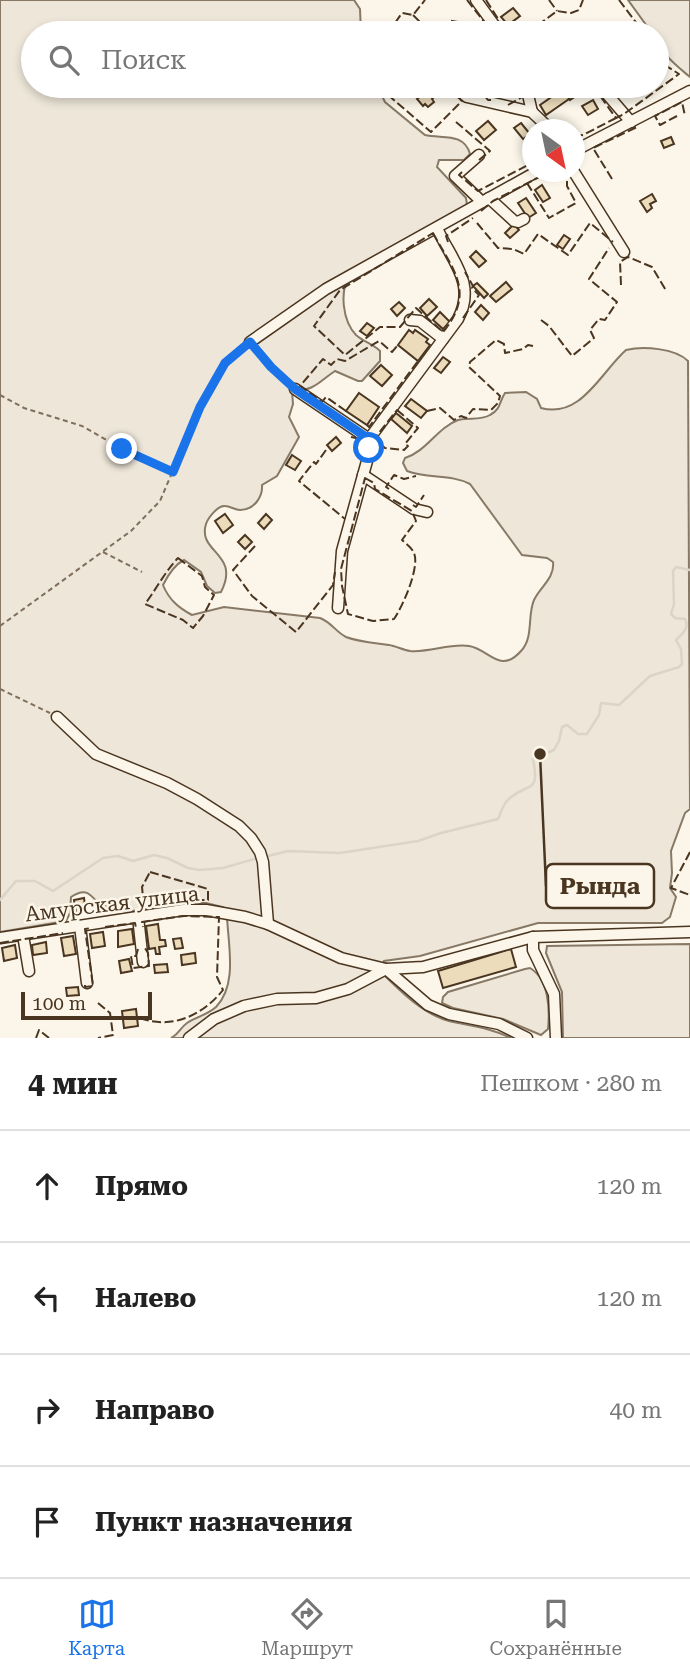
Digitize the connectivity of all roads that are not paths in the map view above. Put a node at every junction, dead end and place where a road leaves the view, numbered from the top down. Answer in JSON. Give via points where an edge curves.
{"nodes":[{"id":1,"x":477,"y":0,"type":"edge"},
{"id":2,"x":492,"y":21,"type":"edge"},
{"id":3,"x":690,"y":92,"type":"edge"},
{"id":4,"x":471,"y":98,"type":"edge"},
{"id":5,"x":529,"y":98,"type":"edge"},
{"id":6,"x":610,"y":98,"type":"edge"},
{"id":7,"x":532,"y":112,"type":"junction"},
{"id":8,"x":539,"y":119,"type":"edge"},
{"id":9,"x":631,"y":122,"type":"junction"},
{"id":10,"x":585,"y":146,"type":"edge"},
{"id":11,"x":479,"y":155,"type":"dead end"},
{"id":12,"x":522,"y":180,"type":"edge"},
{"id":13,"x":580,"y":182,"type":"edge"},
{"id":14,"x":486,"y":200,"type":"junction"},
{"id":15,"x":524,"y":219,"type":"dead end"},
{"id":16,"x":437,"y":228,"type":"junction"},
{"id":17,"x":624,"y":253,"type":"dead end"},
{"id":18,"x":410,"y":320,"type":"dead end"},
{"id":19,"x":443,"y":339,"type":"junction"},
{"id":20,"x":250,"y":342,"type":"road end"},
{"id":21,"x":295,"y":389,"type":"road end"},
{"id":22,"x":369,"y":439,"type":"junction"},
{"id":23,"x":363,"y":475,"type":"junction"},
{"id":24,"x":427,"y":512,"type":"dead end"},
{"id":25,"x":338,"y":608,"type":"dead end"},
{"id":26,"x":57,"y":717,"type":"road end"},
{"id":27,"x":138,"y":917,"type":"junction"},
{"id":28,"x":268,"y":924,"type":"junction"},
{"id":29,"x":80,"y":926,"type":"junction"},
{"id":30,"x":690,"y":932,"type":"edge"},
{"id":31,"x":23,"y":934,"type":"junction"},
{"id":32,"x":533,"y":937,"type":"junction"},
{"id":33,"x":0,"y":938,"type":"edge"},
{"id":34,"x":143,"y":962,"type":"dead end"},
{"id":35,"x":386,"y":969,"type":"junction"},
{"id":36,"x":29,"y":971,"type":"dead end"},
{"id":37,"x":87,"y":983,"type":"dead end"},
{"id":38,"x":189,"y":1038,"type":"edge"},
{"id":39,"x":527,"y":1038,"type":"edge"},
{"id":40,"x":556,"y":1038,"type":"edge"}],
"edges":[{"from":1,"to":2,"type":"street"},
{"from":3,"to":9,"type":"street"},
{"from":4,"to":7,"type":"street"},
{"from":5,"to":7,"type":"street"},
{"from":6,"to":9,"type":"street"},
{"from":7,"to":8,"type":"street"},
{"from":9,"to":10,"type":"street"},
{"from":11,"to":14,"type":"street","via":[[455,176]]},
{"from":12,"to":14,"type":"street"},
{"from":13,"to":17,"type":"street"},
{"from":14,"to":15,"type":"street","via":[[514,221]]},
{"from":14,"to":16,"type":"street"},
{"from":16,"to":19,"type":"street","via":[[465,286],[462,312]]},
{"from":16,"to":20,"type":"street","via":[[326,289]]},
{"from":18,"to":19,"type":"street","via":[[420,321]]},
{"from":19,"to":22,"type":"street"},
{"from":21,"to":22,"type":"street"},
{"from":22,"to":23,"type":"street"},
{"from":23,"to":24,"type":"street","via":[[414,509]]},
{"from":23,"to":25,"type":"street","via":[[342,551]]},
{"from":26,"to":28,"type":"street","via":[[96,754],[167,783],[239,826],[261,857]]},
{"from":27,"to":28,"type":"street","name":"Амурская улица","via":[[206,910]]},
{"from":27,"to":29,"type":"street","name":"Амурская улица"},
{"from":27,"to":34,"type":"street"},
{"from":28,"to":35,"type":"street","name":"Амурская улица","via":[[341,958]]},
{"from":29,"to":31,"type":"street","name":"Амурская улица"},
{"from":29,"to":37,"type":"street"},
{"from":30,"to":32,"type":"street"},
{"from":31,"to":33,"type":"street","name":"Амурская улица"},
{"from":31,"to":36,"type":"street"},
{"from":32,"to":35,"type":"street","via":[[423,967]]},
{"from":32,"to":40,"type":"street","via":[[533,950],[555,994]]},
{"from":35,"to":38,"type":"street","via":[[348,989],[316,998],[244,1006],[214,1019]]},
{"from":35,"to":39,"type":"street","via":[[428,1005],[499,1024]]}]}
